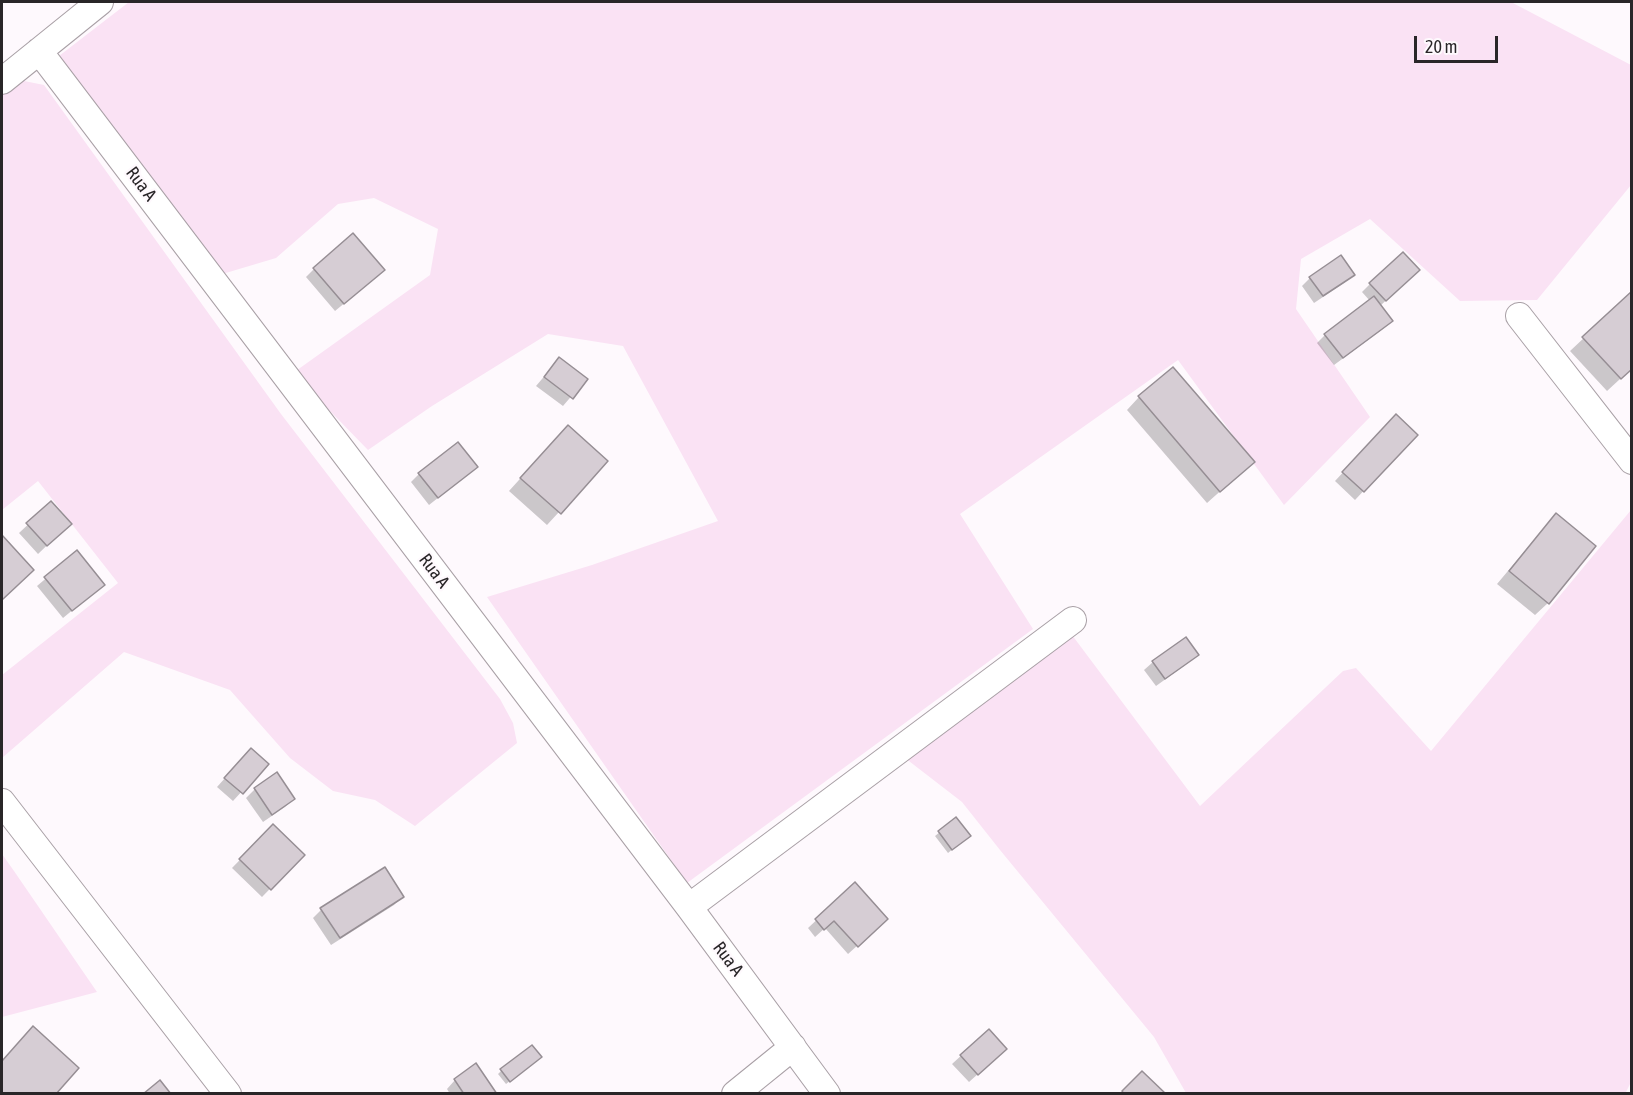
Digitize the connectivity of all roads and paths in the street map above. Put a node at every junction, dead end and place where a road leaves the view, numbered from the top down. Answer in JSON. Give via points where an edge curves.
{"nodes":[{"id":1,"x":100,"y":2,"type":"edge"},
{"id":2,"x":39,"y":51,"type":"junction"},
{"id":3,"x":2,"y":81,"type":"edge"},
{"id":4,"x":1519,"y":316,"type":"dead end"},
{"id":5,"x":1632,"y":461,"type":"edge"},
{"id":6,"x":1074,"y":620,"type":"dead end"},
{"id":7,"x":2,"y":802,"type":"edge"},
{"id":8,"x":689,"y":907,"type":"junction"},
{"id":9,"x":793,"y":1047,"type":"junction"},
{"id":10,"x":228,"y":1094,"type":"edge"},
{"id":11,"x":735,"y":1094,"type":"edge"},
{"id":12,"x":827,"y":1094,"type":"edge"}],
"edges":[{"from":1,"to":2,"type":"street"},
{"from":2,"to":3,"type":"street"},
{"from":2,"to":8,"type":"street","name":"Rua A"},
{"from":4,"to":5,"type":"street"},
{"from":6,"to":8,"type":"street"},
{"from":7,"to":10,"type":"street"},
{"from":8,"to":9,"type":"street","name":"Rua A"},
{"from":9,"to":11,"type":"street"},
{"from":9,"to":12,"type":"street","name":"Rua A"}]}
